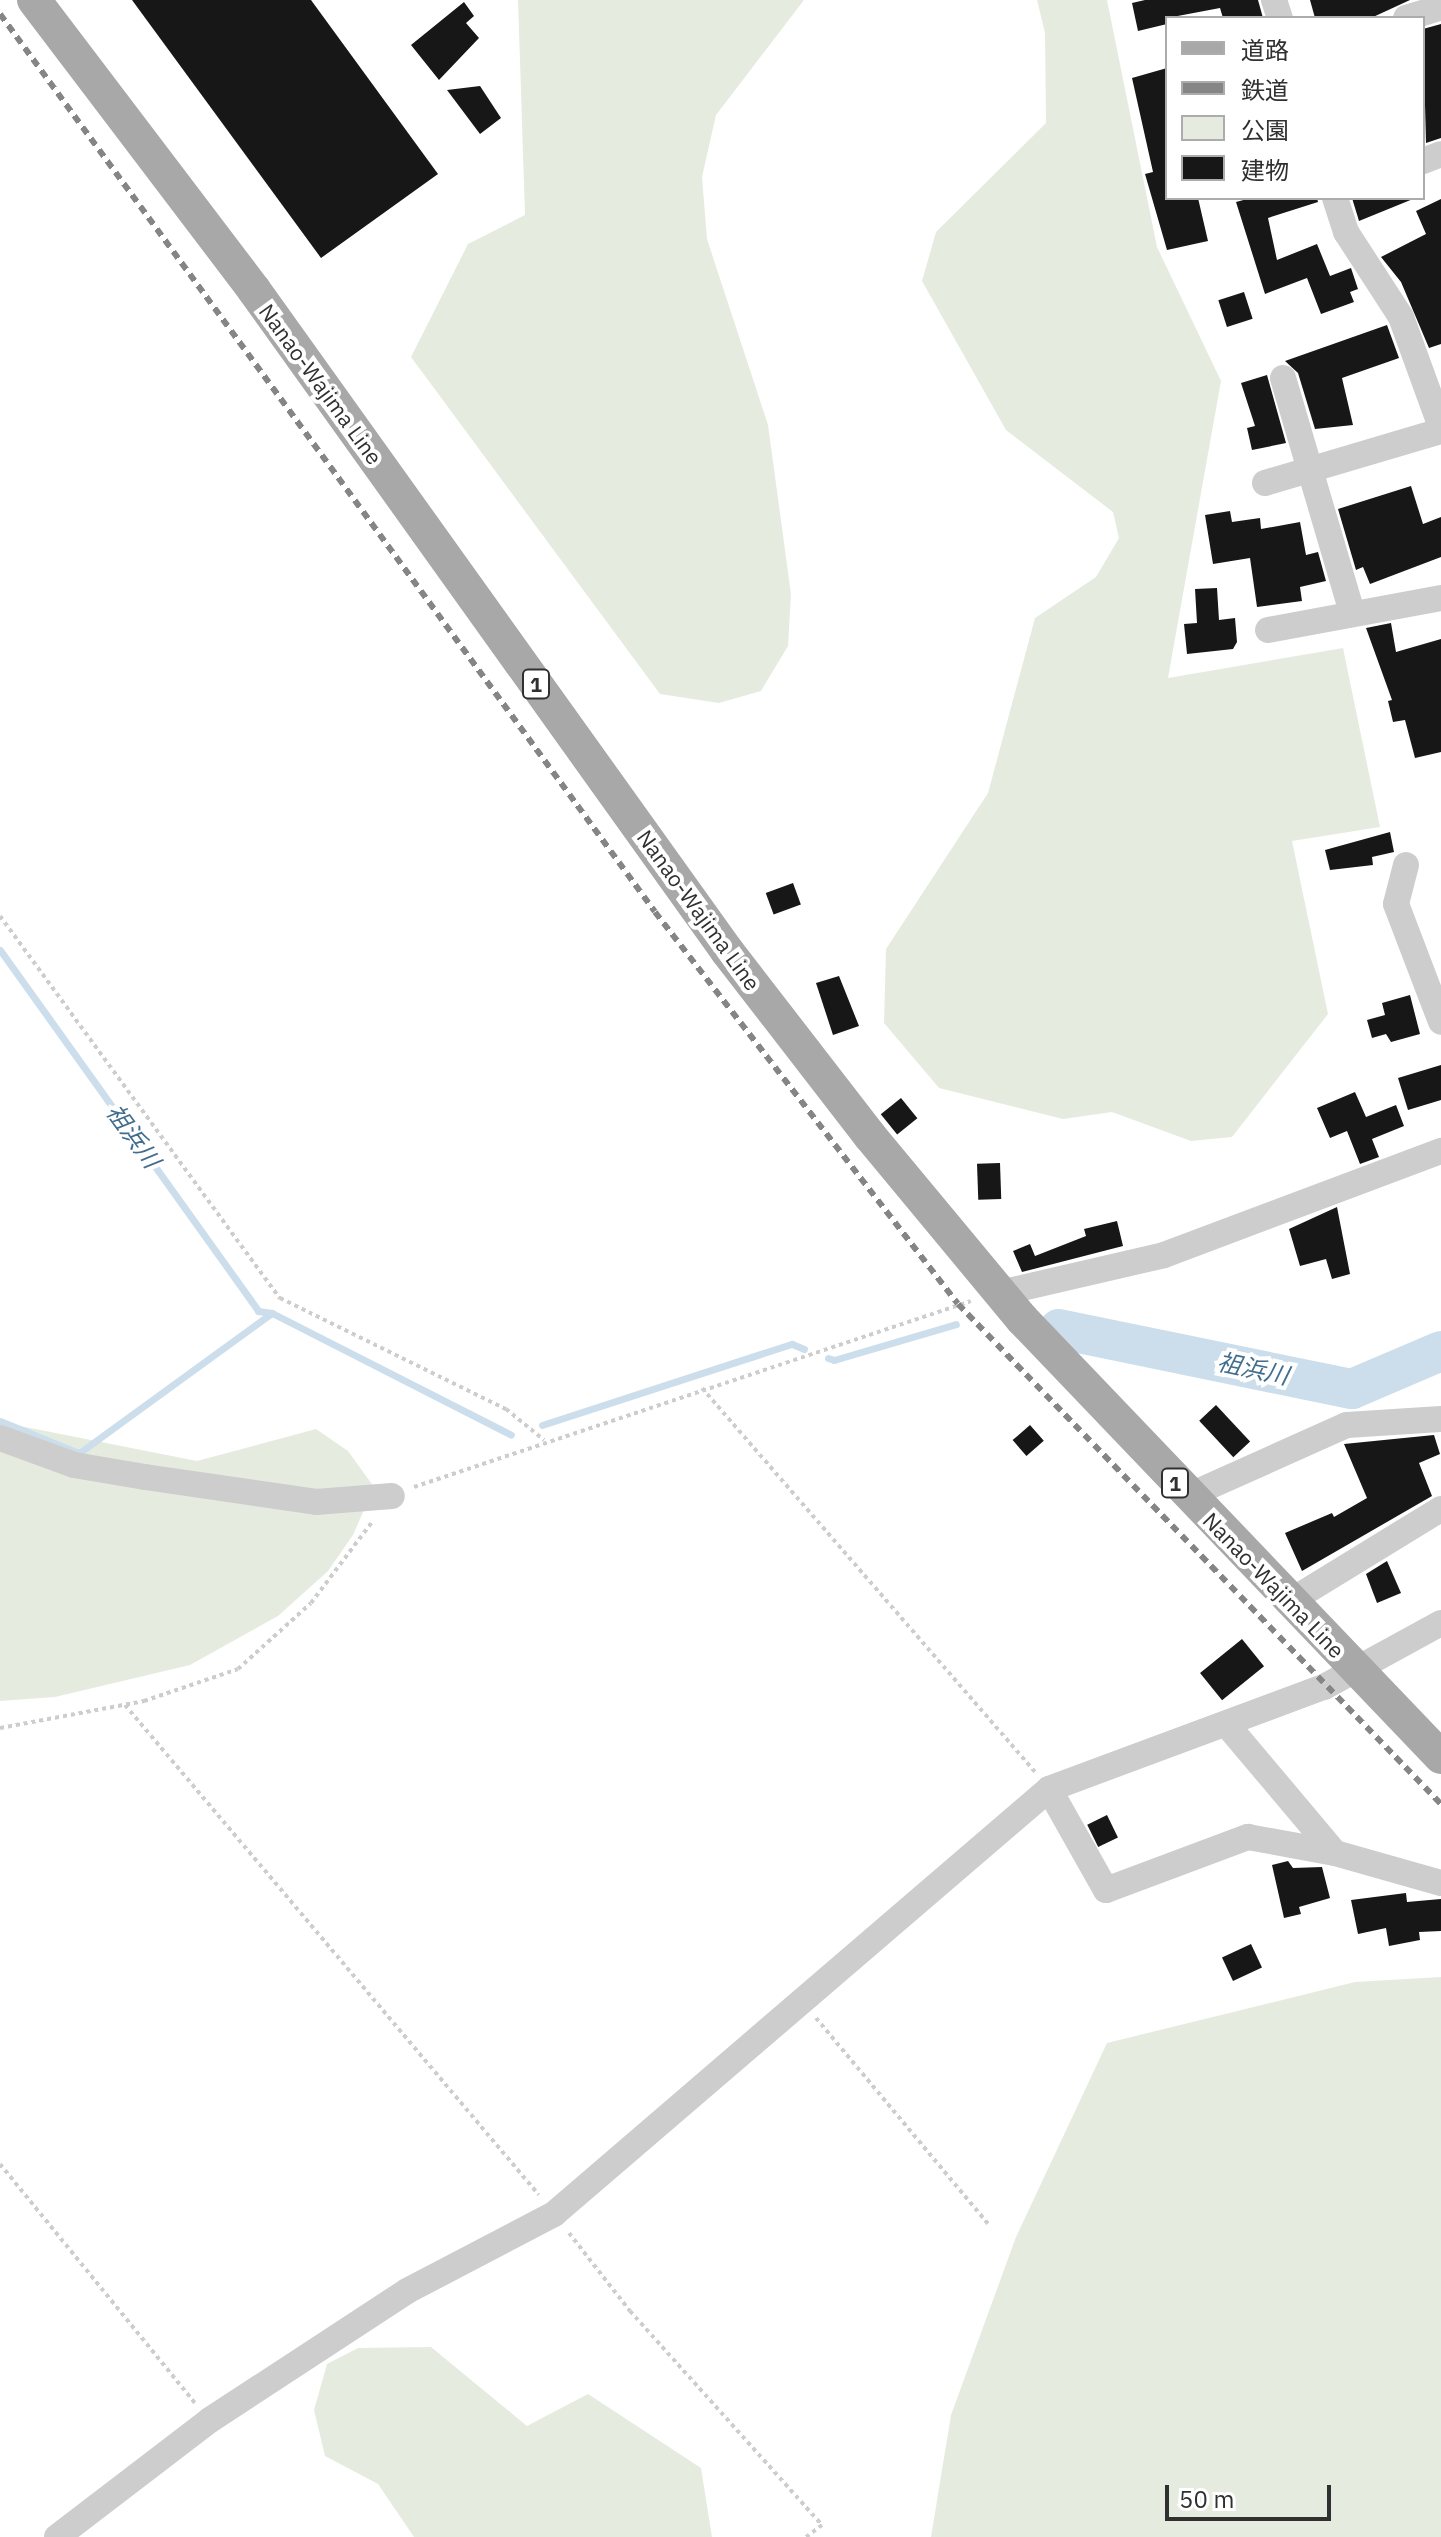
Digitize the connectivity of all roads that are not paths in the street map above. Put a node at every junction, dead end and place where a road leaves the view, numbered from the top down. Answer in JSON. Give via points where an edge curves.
{"nodes":[{"id":1,"x":34,"y":0,"type":"edge"},
{"id":2,"x":1441,"y":7,"type":"edge"},
{"id":3,"x":1412,"y":16,"type":"edge"},
{"id":4,"x":1336,"y":200,"type":"edge"},
{"id":5,"x":1283,"y":378,"type":"dead end"},
{"id":6,"x":1441,"y":429,"type":"edge"},
{"id":7,"x":1311,"y":473,"type":"junction"},
{"id":8,"x":1265,"y":483,"type":"dead end"},
{"id":9,"x":1441,"y":598,"type":"edge"},
{"id":10,"x":1352,"y":612,"type":"junction"},
{"id":11,"x":1268,"y":630,"type":"dead end"},
{"id":12,"x":1406,"y":865,"type":"dead end"},
{"id":13,"x":1441,"y":1022,"type":"edge"},
{"id":14,"x":1441,"y":1151,"type":"edge"},
{"id":15,"x":1000,"y":1293,"type":"junction"},
{"id":16,"x":1441,"y":1419,"type":"edge"},
{"id":17,"x":0,"y":1438,"type":"edge"},
{"id":18,"x":392,"y":1496,"type":"road end"},
{"id":19,"x":1188,"y":1496,"type":"junction"},
{"id":20,"x":1441,"y":1509,"type":"edge"},
{"id":21,"x":1289,"y":1602,"type":"junction"},
{"id":22,"x":1441,"y":1623,"type":"edge"},
{"id":23,"x":1355,"y":1670,"type":"junction"},
{"id":24,"x":1228,"y":1726,"type":"junction"},
{"id":25,"x":1441,"y":1757,"type":"edge"},
{"id":26,"x":1049,"y":1789,"type":"junction"},
{"id":27,"x":1335,"y":1853,"type":"junction"},
{"id":28,"x":1441,"y":1883,"type":"edge"},
{"id":29,"x":57,"y":2537,"type":"edge"}],
"edges":[{"from":1,"to":15,"type":"main road","name":"Nanao-Wajima Line","number":"1","via":[[254,290],[727,951]]},
{"from":2,"to":3,"type":"street"},
{"from":4,"to":6,"type":"street","via":[[1346,232],[1401,317]]},
{"from":5,"to":7,"type":"street"},
{"from":6,"to":7,"type":"street"},
{"from":7,"to":8,"type":"street"},
{"from":7,"to":10,"type":"street"},
{"from":9,"to":10,"type":"street"},
{"from":10,"to":11,"type":"street"},
{"from":12,"to":13,"type":"street","via":[[1396,904]]},
{"from":14,"to":15,"type":"street","via":[[1164,1255]]},
{"from":15,"to":19,"type":"main road","name":"Nanao-Wajima Line","number":"1"},
{"from":16,"to":19,"type":"street","via":[[1347,1425]]},
{"from":17,"to":18,"type":"street","via":[[74,1465],[145,1477],[316,1502]]},
{"from":19,"to":21,"type":"main road","name":"Nanao-Wajima Line","number":"1"},
{"from":20,"to":21,"type":"street"},
{"from":21,"to":23,"type":"main road","name":"Nanao-Wajima Line","number":"1"},
{"from":22,"to":23,"type":"street"},
{"from":23,"to":24,"type":"street"},
{"from":23,"to":25,"type":"main road","name":"Nanao-Wajima Line","number":"1"},
{"from":24,"to":26,"type":"street"},
{"from":24,"to":27,"type":"street"},
{"from":26,"to":27,"type":"street","via":[[1106,1890],[1248,1837]]},
{"from":26,"to":29,"type":"street","via":[[554,2214],[407,2291],[210,2420]]},
{"from":27,"to":28,"type":"street"}]}
